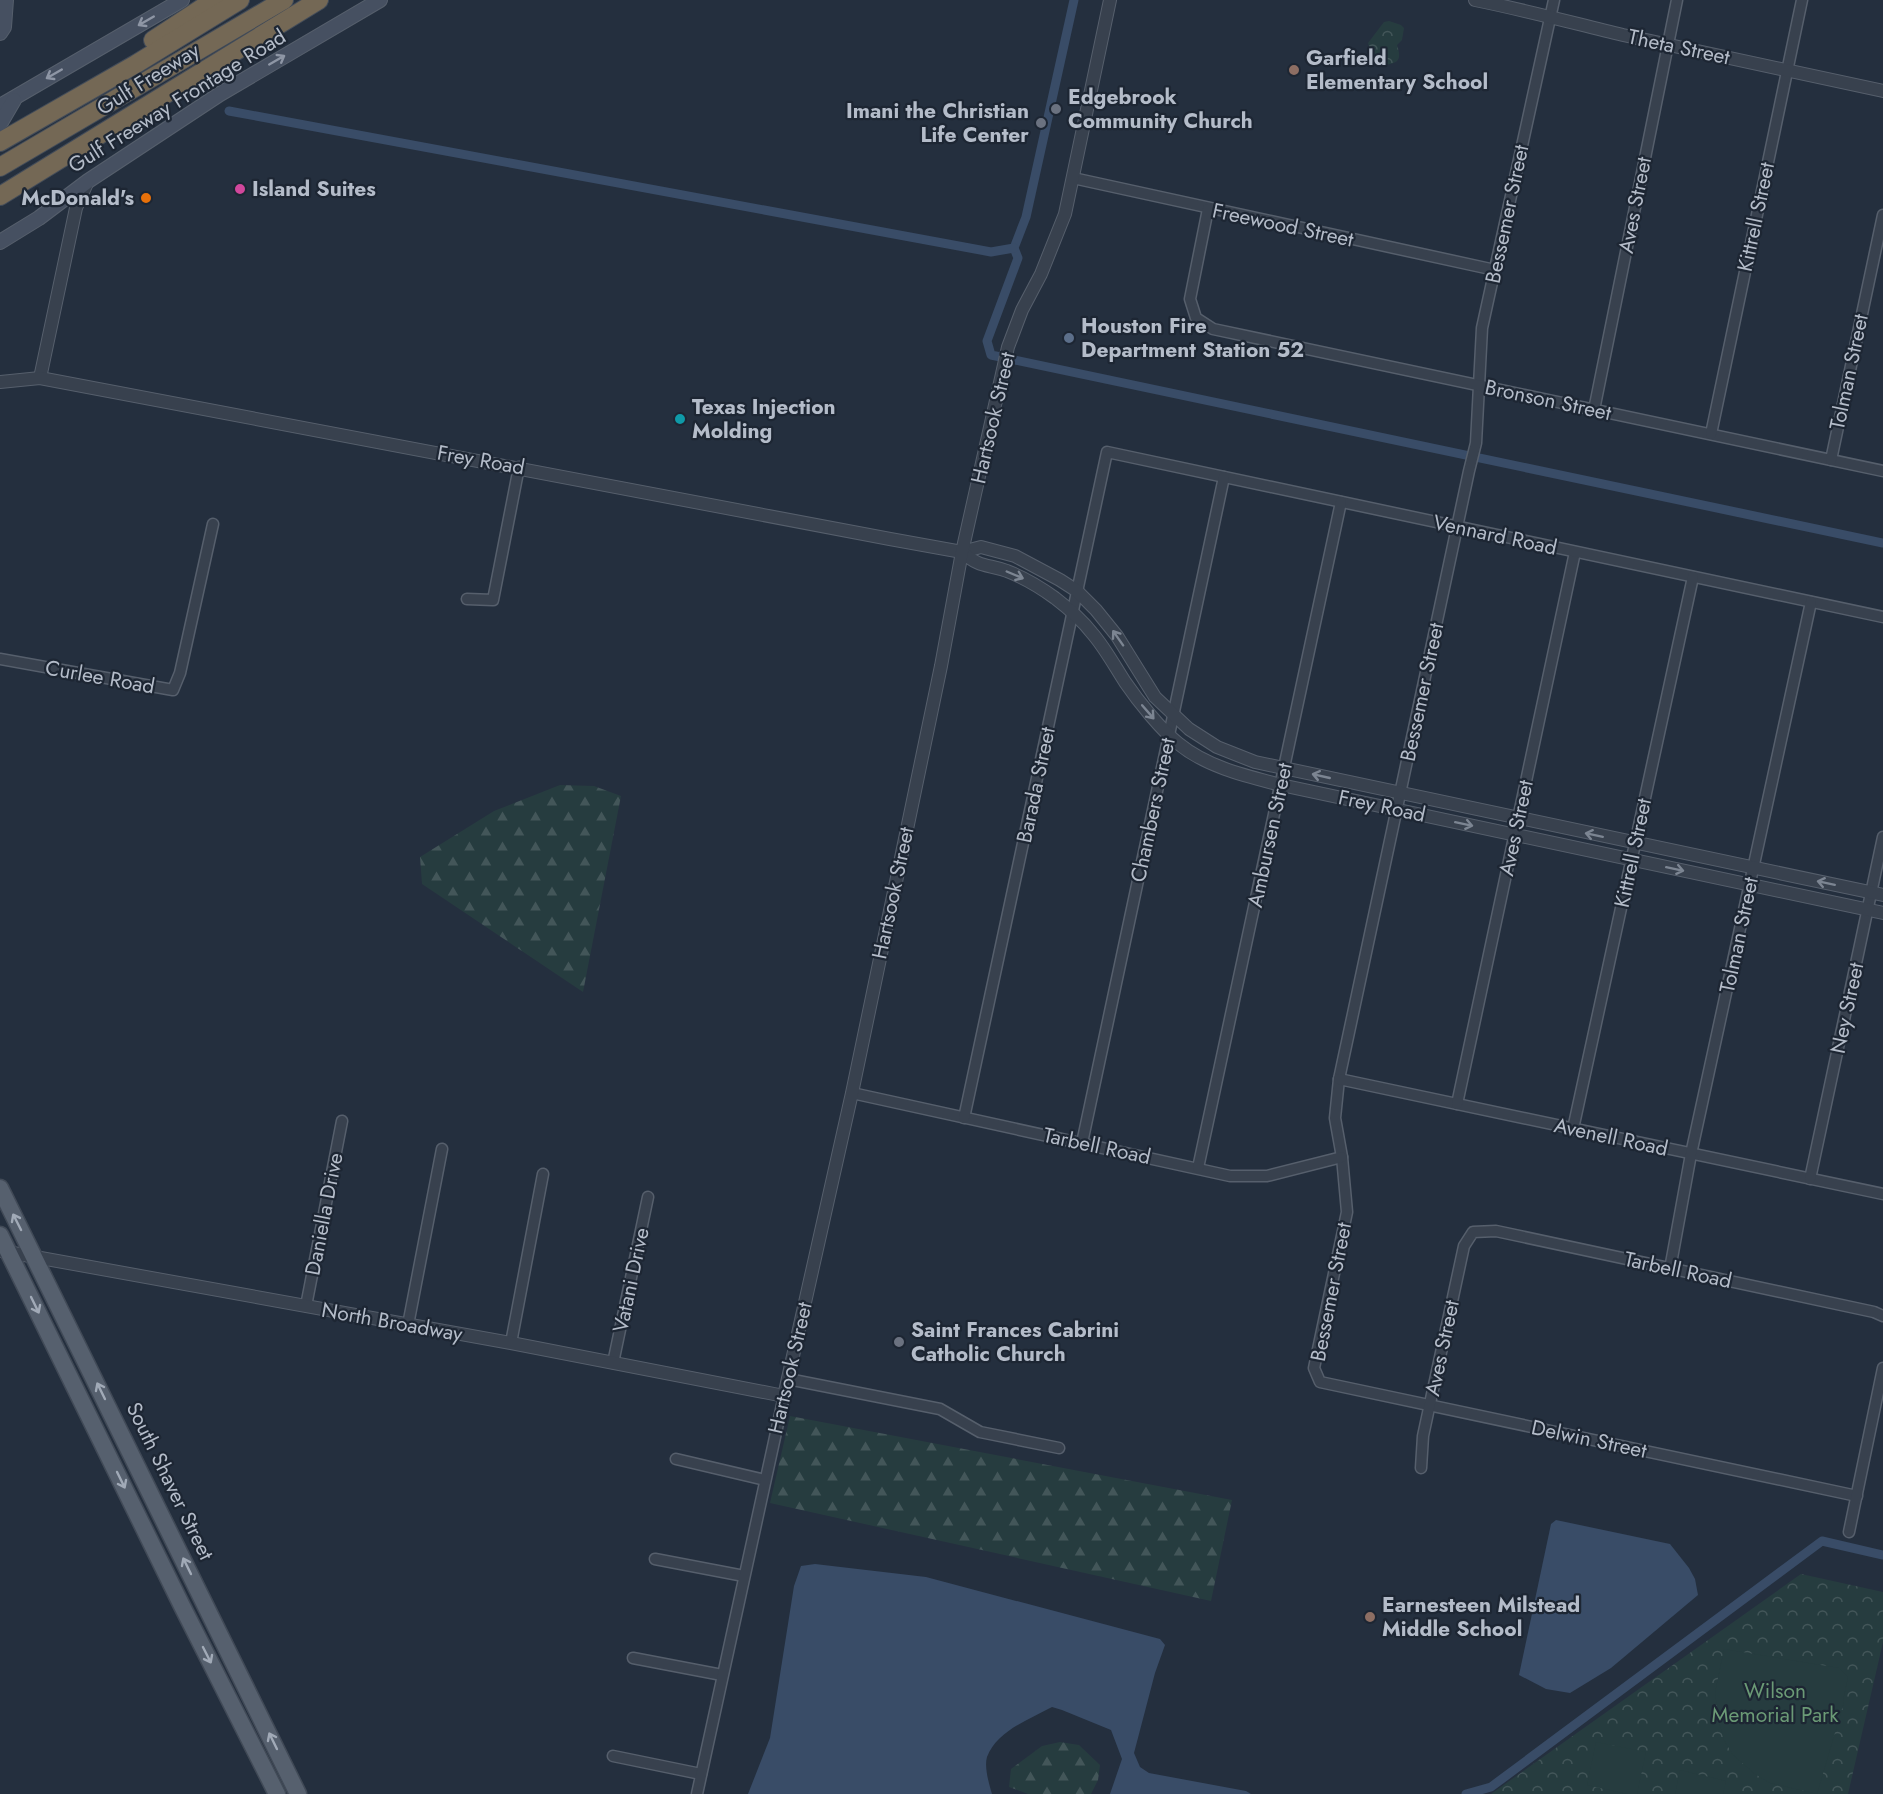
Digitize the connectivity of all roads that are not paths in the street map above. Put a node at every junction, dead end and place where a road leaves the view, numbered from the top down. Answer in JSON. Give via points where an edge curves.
{"nodes":[{"id":1,"x":6,"y":0,"type":"edge"},
{"id":2,"x":182,"y":0,"type":"edge"},
{"id":3,"x":214,"y":0,"type":"edge"},
{"id":4,"x":240,"y":0,"type":"edge"},
{"id":5,"x":284,"y":0,"type":"edge"},
{"id":6,"x":319,"y":0,"type":"edge"},
{"id":7,"x":381,"y":0,"type":"edge"},
{"id":8,"x":1110,"y":0,"type":"edge"},
{"id":9,"x":1475,"y":0,"type":"edge"},
{"id":10,"x":1554,"y":0,"type":"edge"},
{"id":11,"x":1677,"y":0,"type":"edge"},
{"id":12,"x":1802,"y":0,"type":"edge"},
{"id":13,"x":1550,"y":17,"type":"junction"},
{"id":14,"x":0,"y":33,"type":"edge"},
{"id":15,"x":1668,"y":45,"type":"junction"},
{"id":16,"x":136,"y":64,"type":"junction"},
{"id":17,"x":1787,"y":70,"type":"junction"},
{"id":18,"x":1883,"y":91,"type":"edge"},
{"id":19,"x":16,"y":96,"type":"junction"},
{"id":20,"x":0,"y":106,"type":"edge"},
{"id":21,"x":0,"y":124,"type":"edge"},
{"id":22,"x":0,"y":142,"type":"edge"},
{"id":23,"x":0,"y":167,"type":"edge"},
{"id":24,"x":1073,"y":178,"type":"junction"},
{"id":25,"x":88,"y":181,"type":"junction"},
{"id":26,"x":7,"y":192,"type":"edge"},
{"id":27,"x":1208,"y":209,"type":"junction"},
{"id":28,"x":1883,"y":214,"type":"edge"},
{"id":29,"x":0,"y":227,"type":"edge"},
{"id":30,"x":22,"y":228,"type":"junction"},
{"id":31,"x":0,"y":242,"type":"edge"},
{"id":32,"x":1495,"y":270,"type":"junction"},
{"id":33,"x":40,"y":378,"type":"junction"},
{"id":34,"x":0,"y":382,"type":"edge"},
{"id":35,"x":1478,"y":385,"type":"junction"},
{"id":36,"x":1594,"y":410,"type":"junction"},
{"id":37,"x":1711,"y":434,"type":"junction"},
{"id":38,"x":1107,"y":452,"type":"joint"},
{"id":39,"x":1831,"y":459,"type":"junction"},
{"id":40,"x":519,"y":467,"type":"junction"},
{"id":41,"x":1883,"y":471,"type":"edge"},
{"id":42,"x":1224,"y":477,"type":"junction"},
{"id":43,"x":1341,"y":502,"type":"junction"},
{"id":44,"x":213,"y":524,"type":"dead end"},
{"id":45,"x":1457,"y":526,"type":"junction"},
{"id":46,"x":962,"y":552,"type":"junction"},
{"id":47,"x":1575,"y":552,"type":"junction"},
{"id":48,"x":1693,"y":577,"type":"junction"},
{"id":49,"x":1077,"y":591,"type":"junction"},
{"id":50,"x":467,"y":599,"type":"dead end"},
{"id":51,"x":1811,"y":602,"type":"junction"},
{"id":52,"x":1072,"y":614,"type":"junction"},
{"id":53,"x":1883,"y":617,"type":"edge"},
{"id":54,"x":0,"y":659,"type":"edge"},
{"id":55,"x":1174,"y":713,"type":"junction"},
{"id":56,"x":1169,"y":734,"type":"junction"},
{"id":57,"x":1284,"y":768,"type":"junction"},
{"id":58,"x":1281,"y":784,"type":"junction"},
{"id":59,"x":1400,"y":794,"type":"junction"},
{"id":60,"x":1397,"y":809,"type":"junction"},
{"id":61,"x":1518,"y":819,"type":"junction"},
{"id":62,"x":1514,"y":834,"type":"junction"},
{"id":63,"x":1883,"y":837,"type":"edge"},
{"id":64,"x":1635,"y":843,"type":"junction"},
{"id":65,"x":1632,"y":859,"type":"junction"},
{"id":66,"x":1753,"y":868,"type":"junction"},
{"id":67,"x":1750,"y":884,"type":"junction"},
{"id":68,"x":1877,"y":894,"type":"edge"},
{"id":69,"x":1868,"y":910,"type":"junction"},
{"id":70,"x":1883,"y":913,"type":"edge"},
{"id":71,"x":1339,"y":1079,"type":"junction"},
{"id":72,"x":852,"y":1094,"type":"junction"},
{"id":73,"x":1457,"y":1104,"type":"junction"},
{"id":74,"x":964,"y":1118,"type":"junction"},
{"id":75,"x":342,"y":1121,"type":"dead end"},
{"id":76,"x":1573,"y":1129,"type":"junction"},
{"id":77,"x":1082,"y":1143,"type":"junction"},
{"id":78,"x":442,"y":1149,"type":"dead end"},
{"id":79,"x":1691,"y":1154,"type":"junction"},
{"id":80,"x":1342,"y":1157,"type":"junction"},
{"id":81,"x":1198,"y":1168,"type":"junction"},
{"id":82,"x":543,"y":1174,"type":"dead end"},
{"id":83,"x":1810,"y":1179,"type":"junction"},
{"id":84,"x":0,"y":1188,"type":"edge"},
{"id":85,"x":1883,"y":1194,"type":"edge"},
{"id":86,"x":648,"y":1197,"type":"dead end"},
{"id":87,"x":1473,"y":1232,"type":"joint"},
{"id":88,"x":0,"y":1235,"type":"edge"},
{"id":89,"x":4,"y":1252,"type":"edge"},
{"id":90,"x":35,"y":1257,"type":"junction"},
{"id":91,"x":1670,"y":1269,"type":"junction"},
{"id":92,"x":306,"y":1306,"type":"junction"},
{"id":93,"x":1883,"y":1316,"type":"edge"},
{"id":94,"x":408,"y":1325,"type":"junction"},
{"id":95,"x":511,"y":1343,"type":"junction"},
{"id":96,"x":613,"y":1363,"type":"junction"},
{"id":97,"x":1883,"y":1368,"type":"edge"},
{"id":98,"x":788,"y":1379,"type":"junction"},
{"id":99,"x":1320,"y":1382,"type":"joint"},
{"id":100,"x":784,"y":1396,"type":"junction"},
{"id":101,"x":1430,"y":1406,"type":"junction"},
{"id":102,"x":1059,"y":1449,"type":"dead end"},
{"id":103,"x":676,"y":1459,"type":"dead end"},
{"id":104,"x":1421,"y":1468,"type":"dead end"},
{"id":105,"x":765,"y":1480,"type":"junction"},
{"id":106,"x":1857,"y":1496,"type":"junction"},
{"id":107,"x":158,"y":1507,"type":"junction"},
{"id":108,"x":138,"y":1516,"type":"junction"},
{"id":109,"x":1850,"y":1532,"type":"dead end"},
{"id":110,"x":655,"y":1559,"type":"dead end"},
{"id":111,"x":744,"y":1576,"type":"junction"},
{"id":112,"x":202,"y":1597,"type":"junction"},
{"id":113,"x":182,"y":1606,"type":"junction"},
{"id":114,"x":633,"y":1658,"type":"dead end"},
{"id":115,"x":722,"y":1675,"type":"junction"},
{"id":116,"x":261,"y":1717,"type":"junction"},
{"id":117,"x":243,"y":1725,"type":"junction"},
{"id":118,"x":613,"y":1756,"type":"dead end"},
{"id":119,"x":701,"y":1774,"type":"junction"},
{"id":120,"x":277,"y":1794,"type":"edge"},
{"id":121,"x":298,"y":1794,"type":"edge"},
{"id":122,"x":697,"y":1794,"type":"edge"}],
"edges":[{"from":1,"to":14,"type":"main road"},
{"from":2,"to":19,"type":"main road","one_way":true},
{"from":3,"to":16,"type":"highway","via":[[148,42]]},
{"from":4,"to":16,"type":"highway","name":"Gulf Freeway"},
{"from":5,"to":23,"type":"highway","name":"Gulf Freeway"},
{"from":6,"to":26,"type":"highway","name":"Gulf Freeway"},
{"from":25,"to":7,"type":"main road","name":"Gulf Freeway Frontage Road","one_way":true,"via":[[220,94]]},
{"from":8,"to":24,"type":"street","name":"Hartsook Street"},
{"from":9,"to":13,"type":"street","name":"Theta Street"},
{"from":10,"to":13,"type":"street","name":"Bessemer Street"},
{"from":11,"to":15,"type":"street","name":"Aves Street"},
{"from":12,"to":17,"type":"street","name":"Kittrell Street"},
{"from":13,"to":15,"type":"street","name":"Theta Street"},
{"from":13,"to":32,"type":"street","name":"Bessemer Street"},
{"from":15,"to":17,"type":"street","name":"Theta Street"},
{"from":15,"to":36,"type":"street","name":"Aves Street"},
{"from":16,"to":22,"type":"highway","name":"Gulf Freeway"},
{"from":17,"to":18,"type":"street","name":"Theta Street"},
{"from":17,"to":37,"type":"street","name":"Kittrell Street"},
{"from":19,"to":20,"type":"main road"},
{"from":19,"to":21,"type":"main road"},
{"from":24,"to":27,"type":"street","name":"Freewood Street"},
{"from":24,"to":46,"type":"street","name":"Hartsook Street","via":[[1065,214],[1008,347]]},
{"from":25,"to":30,"type":"main road","name":"Gulf Freeway Frontage Road"},
{"from":25,"to":33,"type":"street","via":[[67,244]]},
{"from":27,"to":32,"type":"street","name":"Freewood Street"},
{"from":27,"to":35,"type":"street","name":"Bronson Street","via":[[1190,299],[1196,318],[1213,329]]},
{"from":28,"to":39,"type":"street","name":"Tolman Street"},
{"from":29,"to":30,"type":"main road"},
{"from":30,"to":31,"type":"main road","name":"Gulf Freeway Frontage Road"},
{"from":32,"to":35,"type":"street","name":"Bessemer Street","via":[[1482,328]]},
{"from":33,"to":34,"type":"street","name":"Frey Road"},
{"from":33,"to":40,"type":"street","name":"Frey Road"},
{"from":35,"to":36,"type":"street","name":"Bronson Street"},
{"from":35,"to":45,"type":"street","name":"Bessemer Street","via":[[1476,443]]},
{"from":36,"to":37,"type":"street","name":"Bronson Street"},
{"from":37,"to":39,"type":"street","name":"Bronson Street"},
{"from":38,"to":42,"type":"street","name":"Vennard Road"},
{"from":38,"to":49,"type":"street","name":"Barada Street"},
{"from":39,"to":41,"type":"street","name":"Bronson Street"},
{"from":40,"to":46,"type":"street","name":"Frey Road"},
{"from":40,"to":50,"type":"street","via":[[492,600]]},
{"from":42,"to":43,"type":"street","name":"Vennard Road"},
{"from":42,"to":55,"type":"street","name":"Chambers Street"},
{"from":43,"to":45,"type":"street","name":"Vennard Road"},
{"from":43,"to":57,"type":"street","name":"Ambursen Street"},
{"from":44,"to":54,"type":"street","name":"Curlee Road","via":[[173,690]]},
{"from":45,"to":47,"type":"street","name":"Vennard Road"},
{"from":45,"to":59,"type":"street","name":"Bessemer Street"},
{"from":46,"to":49,"type":"street","name":"Frey Road","via":[[981,547],[1015,556]]},
{"from":46,"to":52,"type":"street","name":"Frey Road","one_way":true,"via":[[974,563],[1004,570],[1035,584]]},
{"from":46,"to":72,"type":"street","name":"Hartsook Street"},
{"from":47,"to":48,"type":"street","name":"Vennard Road"},
{"from":47,"to":61,"type":"street","name":"Aves Street"},
{"from":48,"to":51,"type":"street","name":"Vennard Road"},
{"from":48,"to":64,"type":"street","name":"Kittrell Street"},
{"from":49,"to":52,"type":"street","name":"Barada Street"},
{"from":55,"to":49,"type":"street","name":"Frey Road","one_way":true,"via":[[1155,697],[1117,636]]},
{"from":51,"to":53,"type":"street","name":"Vennard Road"},
{"from":51,"to":66,"type":"street","name":"Tolman Street"},
{"from":52,"to":56,"type":"street","name":"Frey Road","one_way":true,"via":[[1091,631],[1124,681]]},
{"from":52,"to":74,"type":"street","name":"Barada Street"},
{"from":55,"to":56,"type":"street","name":"Chambers Street"},
{"from":55,"to":57,"type":"street","name":"Frey Road","via":[[1189,729],[1217,747]]},
{"from":56,"to":58,"type":"street","name":"Frey Road","via":[[1206,761]]},
{"from":56,"to":77,"type":"street","name":"Chambers Street"},
{"from":57,"to":58,"type":"street","name":"Ambursen Street"},
{"from":59,"to":57,"type":"street","name":"Frey Road","one_way":true},
{"from":58,"to":60,"type":"street","name":"Frey Road"},
{"from":58,"to":81,"type":"street","name":"Ambursen Street"},
{"from":59,"to":60,"type":"street","name":"Bessemer Street"},
{"from":59,"to":61,"type":"street","name":"Frey Road"},
{"from":60,"to":62,"type":"street","name":"Frey Road","one_way":true},
{"from":60,"to":71,"type":"street","name":"Bessemer Street"},
{"from":61,"to":62,"type":"street","name":"Aves Street"},
{"from":64,"to":61,"type":"street","name":"Frey Road","one_way":true},
{"from":62,"to":65,"type":"street","name":"Frey Road"},
{"from":62,"to":73,"type":"street","name":"Aves Street"},
{"from":63,"to":68,"type":"street","name":"Ney Street"},
{"from":64,"to":65,"type":"street","name":"Kittrell Street"},
{"from":64,"to":66,"type":"street","name":"Frey Road"},
{"from":65,"to":67,"type":"street","name":"Frey Road","one_way":true},
{"from":65,"to":76,"type":"street","name":"Kittrell Street"},
{"from":66,"to":67,"type":"street","name":"Tolman Street"},
{"from":68,"to":66,"type":"street","name":"Frey Road","one_way":true},
{"from":67,"to":69,"type":"street","name":"Frey Road"},
{"from":67,"to":79,"type":"street","name":"Tolman Street"},
{"from":68,"to":69,"type":"street","name":"Ney Street"},
{"from":69,"to":70,"type":"street","name":"Frey Road"},
{"from":69,"to":83,"type":"street","name":"Ney Street"},
{"from":71,"to":73,"type":"street","name":"Avenell Road"},
{"from":71,"to":80,"type":"street","name":"Bessemer Street","via":[[1335,1118]]},
{"from":72,"to":74,"type":"street","name":"Tarbell Road"},
{"from":72,"to":98,"type":"street","name":"Hartsook Street"},
{"from":73,"to":76,"type":"street","name":"Avenell Road"},
{"from":74,"to":77,"type":"street","name":"Tarbell Road"},
{"from":75,"to":92,"type":"street","name":"Daniella Drive"},
{"from":76,"to":79,"type":"street","name":"Avenell Road"},
{"from":77,"to":81,"type":"street","name":"Tarbell Road"},
{"from":78,"to":94,"type":"street"},
{"from":79,"to":83,"type":"street","name":"Avenell Road"},
{"from":79,"to":91,"type":"street","name":"Tolman Street"},
{"from":80,"to":81,"type":"street","name":"Tarbell Road","via":[[1267,1176],[1230,1176]]},
{"from":80,"to":99,"type":"street","name":"Bessemer Street","via":[[1347,1212],[1314,1368]]},
{"from":82,"to":95,"type":"street"},
{"from":83,"to":85,"type":"street","name":"Avenell Road"},
{"from":90,"to":84,"type":"main road","name":"South Shaver Street","one_way":true},
{"from":86,"to":96,"type":"street","name":"Vatani Drive"},
{"from":87,"to":91,"type":"street","name":"Tarbell Road","via":[[1496,1232]]},
{"from":87,"to":101,"type":"street","name":"Aves Street","via":[[1464,1246]]},
{"from":88,"to":89,"type":"main road","name":"South Shaver Street"},
{"from":89,"to":90,"type":"street","name":"North Broadway"},
{"from":89,"to":108,"type":"main road","name":"South Shaver Street","one_way":true},
{"from":90,"to":92,"type":"street","name":"North Broadway"},
{"from":107,"to":90,"type":"main road","name":"South Shaver Street","one_way":true},
{"from":91,"to":93,"type":"street","name":"Tarbell Road"},
{"from":92,"to":94,"type":"street","name":"North Broadway"},
{"from":94,"to":95,"type":"street","name":"North Broadway"},
{"from":95,"to":96,"type":"street","name":"North Broadway"},
{"from":96,"to":100,"type":"street","name":"North Broadway"},
{"from":97,"to":106,"type":"street"},
{"from":98,"to":100,"type":"street","name":"Hartsook Street"},
{"from":98,"to":102,"type":"street","via":[[940,1409],[980,1432]]},
{"from":99,"to":101,"type":"street","name":"Delwin Street"},
{"from":100,"to":105,"type":"street","name":"Hartsook Street"},
{"from":101,"to":104,"type":"street","name":"Aves Street"},
{"from":101,"to":106,"type":"street","name":"Delwin Street"},
{"from":103,"to":105,"type":"street"},
{"from":105,"to":111,"type":"street","name":"Hartsook Street"},
{"from":106,"to":109,"type":"street"},
{"from":107,"to":108,"type":"main road"},
{"from":112,"to":107,"type":"main road","name":"South Shaver Street","one_way":true},
{"from":108,"to":113,"type":"main road","name":"South Shaver Street"},
{"from":110,"to":111,"type":"street"},
{"from":111,"to":115,"type":"street","name":"Hartsook Street"},
{"from":112,"to":113,"type":"main road"},
{"from":112,"to":116,"type":"main road","name":"South Shaver Street"},
{"from":113,"to":117,"type":"main road","name":"South Shaver Street","one_way":true},
{"from":114,"to":115,"type":"street"},
{"from":115,"to":119,"type":"street","name":"Hartsook Street"},
{"from":116,"to":117,"type":"main road"},
{"from":121,"to":116,"type":"main road","name":"South Shaver Street","one_way":true},
{"from":117,"to":120,"type":"main road","name":"South Shaver Street"},
{"from":118,"to":119,"type":"street"},
{"from":119,"to":122,"type":"street","name":"Hartsook Street"}]}
